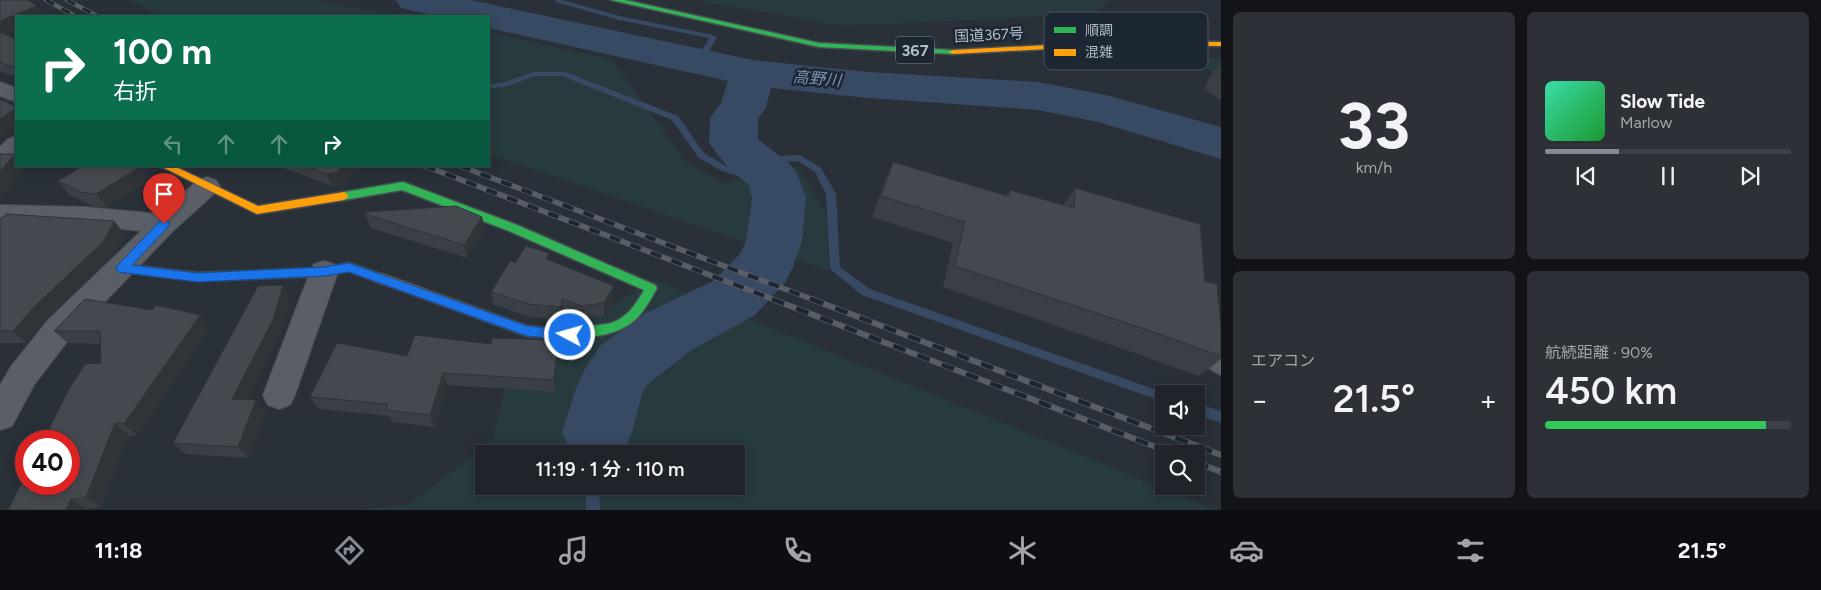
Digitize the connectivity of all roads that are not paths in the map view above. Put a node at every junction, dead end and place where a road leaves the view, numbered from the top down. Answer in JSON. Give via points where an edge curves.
{"nodes":[{"id":1,"x":614,"y":0,"type":"edge"},
{"id":2,"x":1208,"y":44,"type":"edge"},
{"id":3,"x":1221,"y":44,"type":"edge"},
{"id":4,"x":1044,"y":47,"type":"edge"},
{"id":5,"x":0,"y":88,"type":"edge"},
{"id":6,"x":15,"y":96,"type":"edge"},
{"id":7,"x":167,"y":167,"type":"edge"},
{"id":8,"x":207,"y":186,"type":"junction"},
{"id":9,"x":0,"y":214,"type":"edge"},
{"id":10,"x":164,"y":224,"type":"junction"},
{"id":11,"x":122,"y":268,"type":"junction"},
{"id":12,"x":324,"y":272,"type":"junction"},
{"id":13,"x":12,"y":376,"type":"edge"},
{"id":14,"x":279,"y":395,"type":"dead end"},
{"id":15,"x":0,"y":415,"type":"edge"}],
"edges":[{"from":1,"to":4,"type":"main road","name":"国道367号","number":"367","via":[[819,45],[947,52]]},
{"from":2,"to":3,"type":"main road","name":"国道367号","number":"367"},
{"from":5,"to":6,"type":"street"},
{"from":7,"to":8,"type":"main road"},
{"from":8,"to":10,"type":"street"},
{"from":8,"to":12,"type":"main road","via":[[257,210],[403,186],[513,228],[651,288],[638,312],[627,321],[611,329],[570,335],[527,331],[349,268]]},
{"from":9,"to":10,"type":"street","via":[[86,216]]},
{"from":10,"to":11,"type":"street"},
{"from":11,"to":12,"type":"main road","via":[[197,277]]},
{"from":11,"to":13,"type":"street"},
{"from":12,"to":14,"type":"street"},
{"from":13,"to":15,"type":"street"}]}
